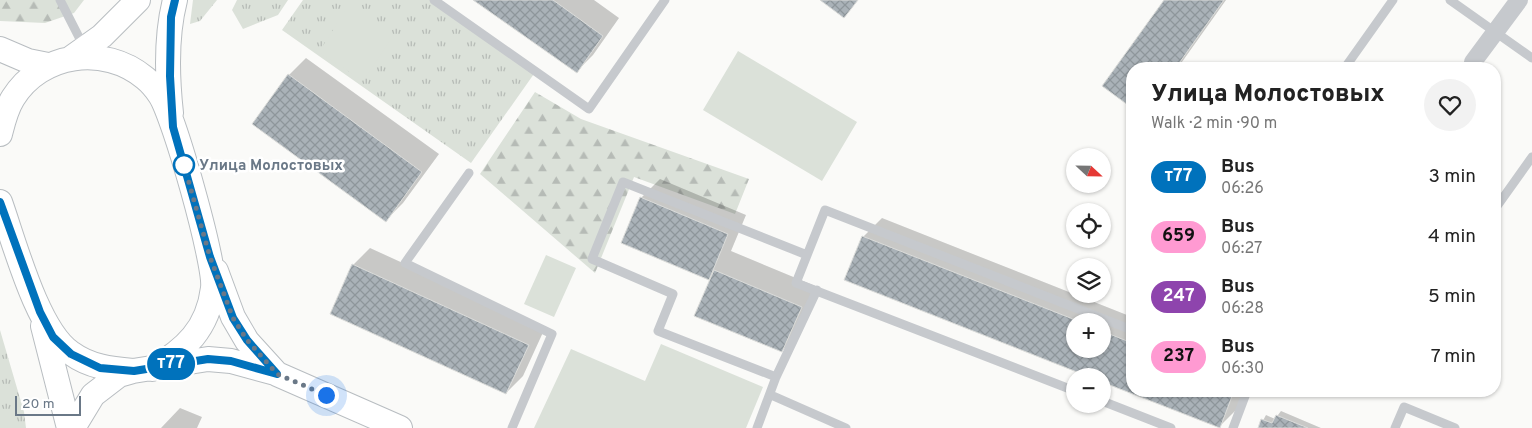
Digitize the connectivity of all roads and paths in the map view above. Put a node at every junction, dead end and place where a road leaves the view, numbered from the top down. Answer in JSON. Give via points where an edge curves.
{"nodes":[{"id":1,"x":60,"y":0,"type":"edge"},
{"id":2,"x":138,"y":0,"type":"edge"},
{"id":3,"x":175,"y":0,"type":"edge"},
{"id":4,"x":434,"y":0,"type":"edge"},
{"id":5,"x":665,"y":0,"type":"edge"},
{"id":6,"x":1393,"y":0,"type":"edge"},
{"id":7,"x":1450,"y":0,"type":"edge"},
{"id":8,"x":1519,"y":0,"type":"edge"},
{"id":9,"x":1495,"y":32,"type":"junction"},
{"id":10,"x":0,"y":49,"type":"edge"},
{"id":11,"x":78,"y":54,"type":"junction"},
{"id":12,"x":1532,"y":58,"type":"edge"},
{"id":13,"x":1349,"y":62,"type":"edge"},
{"id":14,"x":1473,"y":62,"type":"dead end"},
{"id":15,"x":48,"y":66,"type":"junction"},
{"id":16,"x":173,"y":127,"type":"junction"},
{"id":17,"x":0,"y":134,"type":"edge"},
{"id":18,"x":1532,"y":157,"type":"edge"},
{"id":19,"x":469,"y":174,"type":"dead end"},
{"id":20,"x":1501,"y":201,"type":"edge"},
{"id":21,"x":0,"y":202,"type":"edge"},
{"id":22,"x":807,"y":255,"type":"junction"},
{"id":23,"x":217,"y":286,"type":"junction"},
{"id":24,"x":817,"y":290,"type":"junction"},
{"id":25,"x":40,"y":312,"type":"junction"},
{"id":26,"x":1126,"y":328,"type":"edge"},
{"id":27,"x":142,"y":370,"type":"junction"},
{"id":28,"x":277,"y":374,"type":"junction"},
{"id":29,"x":776,"y":377,"type":"junction"},
{"id":30,"x":1066,"y":387,"type":"edge"},
{"id":31,"x":770,"y":395,"type":"junction"},
{"id":32,"x":1245,"y":397,"type":"edge"},
{"id":33,"x":1111,"y":405,"type":"edge"},
{"id":34,"x":513,"y":426,"type":"edge"},
{"id":35,"x":843,"y":427,"type":"edge"},
{"id":36,"x":69,"y":428,"type":"edge"},
{"id":37,"x":73,"y":428,"type":"edge"},
{"id":38,"x":400,"y":428,"type":"edge"},
{"id":39,"x":757,"y":428,"type":"edge"},
{"id":40,"x":1171,"y":428,"type":"edge"},
{"id":41,"x":1233,"y":428,"type":"edge"},
{"id":42,"x":1395,"y":428,"type":"edge"},
{"id":43,"x":1455,"y":428,"type":"edge"}],
"edges":[{"from":1,"to":11,"type":"lane"},
{"from":2,"to":11,"type":"main road"},
{"from":3,"to":16,"type":"main road","via":[[171,17],[170,76]]},
{"from":4,"to":5,"type":"lane","via":[[589,109]]},
{"from":6,"to":13,"type":"lane"},
{"from":7,"to":9,"type":"lane"},
{"from":8,"to":9,"type":"street"},
{"from":9,"to":12,"type":"lane"},
{"from":9,"to":14,"type":"street"},
{"from":10,"to":15,"type":"main road"},
{"from":11,"to":15,"type":"main road"},
{"from":11,"to":16,"type":"main road","via":[[122,63],[145,78],[160,95]]},
{"from":15,"to":17,"type":"main road","via":[[30,78],[13,98]]},
{"from":16,"to":23,"type":"main road"},
{"from":18,"to":20,"type":"lane"},
{"from":19,"to":34,"type":"lane","via":[[405,263],[552,334]]},
{"from":21,"to":25,"type":"main road"},
{"from":22,"to":24,"type":"lane","via":[[796,283]]},
{"from":22,"to":26,"type":"lane","via":[[825,210]]},
{"from":22,"to":29,"type":"lane","via":[[623,182],[592,259],[673,294],[658,330]]},
{"from":23,"to":27,"type":"main road","via":[[192,339],[176,355]]},
{"from":23,"to":28,"type":"main road","via":[[247,340]]},
{"from":24,"to":29,"type":"lane"},
{"from":24,"to":30,"type":"lane"},
{"from":25,"to":27,"type":"main road","via":[[53,337],[71,354],[100,368]]},
{"from":25,"to":36,"type":"main road"},
{"from":27,"to":28,"type":"main road","via":[[208,359],[231,361]]},
{"from":27,"to":37,"type":"main road","via":[[119,375],[93,395]]},
{"from":28,"to":38,"type":"main road"},
{"from":29,"to":31,"type":"lane"},
{"from":31,"to":35,"type":"lane"},
{"from":31,"to":39,"type":"lane"},
{"from":32,"to":41,"type":"lane"},
{"from":33,"to":40,"type":"lane"},
{"from":42,"to":43,"type":"lane","via":[[1404,407]]}]}
